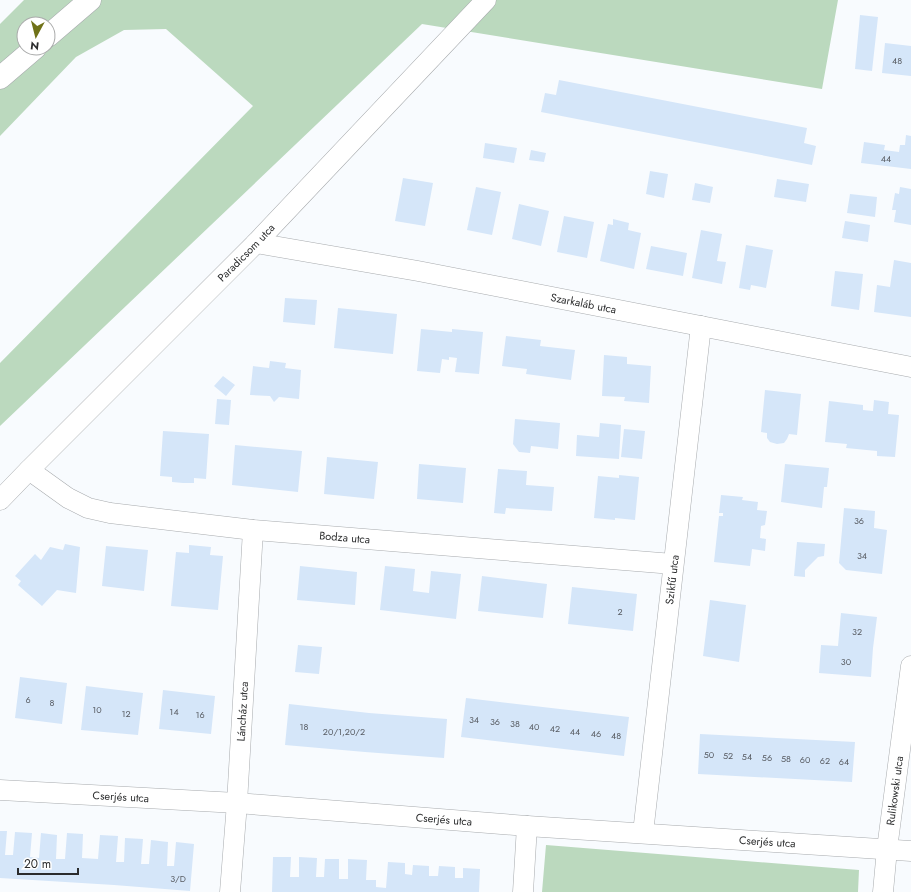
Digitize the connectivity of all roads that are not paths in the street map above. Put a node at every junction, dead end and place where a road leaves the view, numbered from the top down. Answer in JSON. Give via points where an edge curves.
{"nodes":[{"id":1,"x":90,"y":0,"type":"edge"},
{"id":2,"x":486,"y":0,"type":"edge"},
{"id":3,"x":56,"y":29,"type":"edge"},
{"id":4,"x":26,"y":56,"type":"edge"},
{"id":5,"x":0,"y":78,"type":"edge"},
{"id":6,"x":256,"y":243,"type":"junction"},
{"id":7,"x":701,"y":326,"type":"junction"},
{"id":8,"x":911,"y":367,"type":"edge"},
{"id":9,"x":29,"y":470,"type":"junction"},
{"id":10,"x":0,"y":500,"type":"edge"},
{"id":11,"x":253,"y":530,"type":"junction"},
{"id":12,"x":673,"y":564,"type":"junction"},
{"id":13,"x":911,"y":666,"type":"edge"},
{"id":14,"x":0,"y":790,"type":"edge"},
{"id":15,"x":237,"y":803,"type":"junction"},
{"id":16,"x":527,"y":826,"type":"junction"},
{"id":17,"x":643,"y":833,"type":"junction"},
{"id":18,"x":888,"y":849,"type":"junction"},
{"id":19,"x":911,"y":850,"type":"edge"},
{"id":20,"x":230,"y":892,"type":"edge"},
{"id":21,"x":523,"y":892,"type":"edge"},
{"id":22,"x":884,"y":892,"type":"edge"}],
"edges":[{"from":1,"to":3,"type":"main road"},
{"from":2,"to":6,"type":"street","name":"Paradicsom utca"},
{"from":4,"to":5,"type":"main road"},
{"from":6,"to":7,"type":"street","name":"Szarkaláb utca","via":[[418,271]]},
{"from":6,"to":9,"type":"street","name":"Paradicsom utca"},
{"from":7,"to":8,"type":"street","name":"Szarkaláb utca"},
{"from":7,"to":12,"type":"street","name":"Szikfű utca"},
{"from":9,"to":10,"type":"street","name":"Paradicsom utca"},
{"from":9,"to":11,"type":"street","name":"Bodza utca","via":[[68,498],[88,508],[110,513]]},
{"from":11,"to":12,"type":"street","name":"Bodza utca"},
{"from":11,"to":15,"type":"street","name":"Láncház utca"},
{"from":12,"to":17,"type":"street","name":"Szikfű utca"},
{"from":13,"to":18,"type":"street","name":"Rulikowski utca"},
{"from":14,"to":15,"type":"street","name":"Cserjés utca"},
{"from":15,"to":16,"type":"street","name":"Cserjés utca"},
{"from":15,"to":20,"type":"street","name":"Láncház utca"},
{"from":16,"to":17,"type":"street","name":"Cserjés utca"},
{"from":16,"to":21,"type":"street"},
{"from":17,"to":18,"type":"street","name":"Cserjés utca"},
{"from":18,"to":19,"type":"street","name":"Cserjés utca"},
{"from":18,"to":22,"type":"street","name":"Rulikowski utca"}]}
